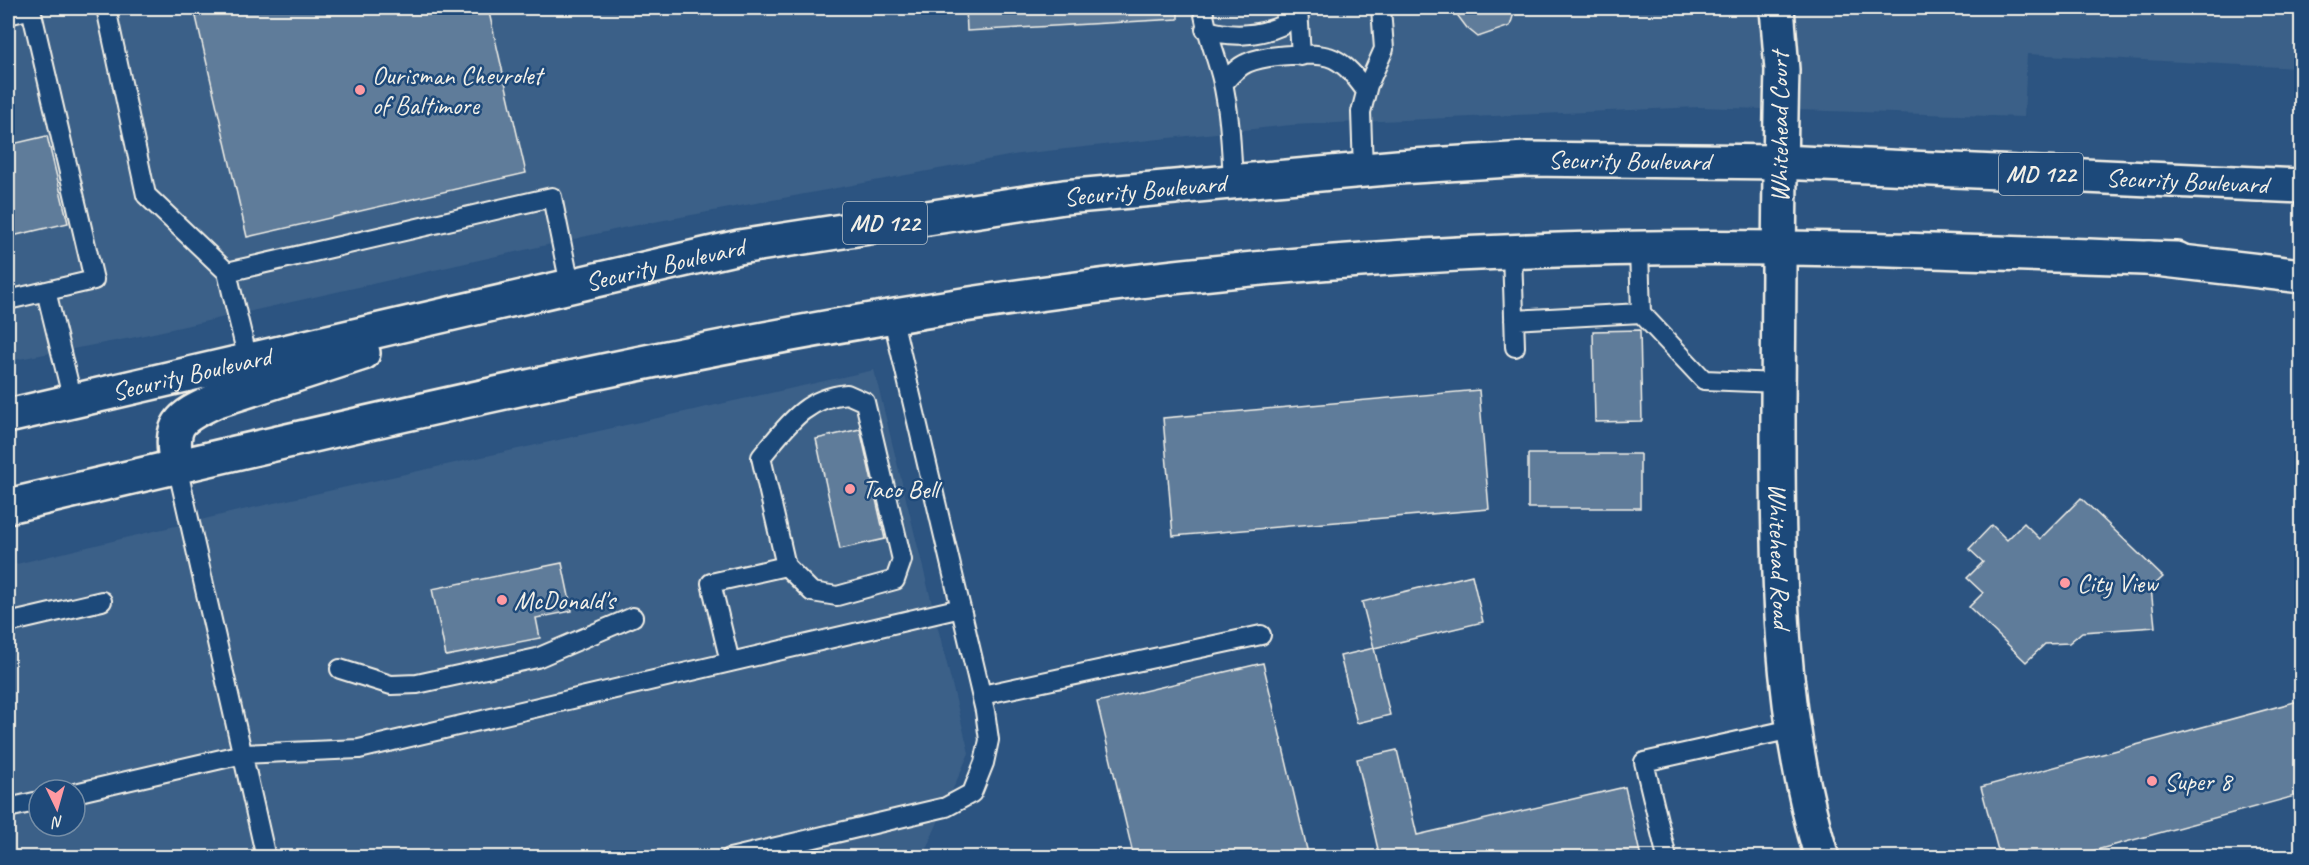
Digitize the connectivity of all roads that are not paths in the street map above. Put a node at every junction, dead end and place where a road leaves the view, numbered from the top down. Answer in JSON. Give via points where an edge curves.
{"nodes":[{"id":1,"x":106,"y":8,"type":"edge"},
{"id":2,"x":1203,"y":8,"type":"edge"},
{"id":3,"x":1290,"y":8,"type":"edge"},
{"id":4,"x":1298,"y":8,"type":"edge"},
{"id":5,"x":1381,"y":8,"type":"edge"},
{"id":6,"x":1777,"y":8,"type":"edge"},
{"id":7,"x":8,"y":15,"type":"edge"},
{"id":8,"x":1205,"y":29,"type":"junction"},
{"id":9,"x":1300,"y":56,"type":"junction"},
{"id":10,"x":1223,"y":84,"type":"junction"},
{"id":11,"x":1366,"y":91,"type":"junction"},
{"id":12,"x":1780,"y":162,"type":"junction"},
{"id":13,"x":1363,"y":170,"type":"junction"},
{"id":14,"x":1233,"y":181,"type":"junction"},
{"id":15,"x":2301,"y":186,"type":"edge"},
{"id":16,"x":1778,"y":248,"type":"junction"},
{"id":17,"x":1639,"y":250,"type":"junction"},
{"id":18,"x":1512,"y":252,"type":"junction"},
{"id":19,"x":2148,"y":258,"type":"junction"},
{"id":20,"x":2301,"y":262,"type":"edge"},
{"id":21,"x":227,"y":272,"type":"junction"},
{"id":22,"x":2301,"y":276,"type":"edge"},
{"id":23,"x":570,"y":285,"type":"junction"},
{"id":24,"x":46,"y":291,"type":"junction"},
{"id":25,"x":8,"y":300,"type":"edge"},
{"id":26,"x":1641,"y":313,"type":"junction"},
{"id":27,"x":892,"y":315,"type":"junction"},
{"id":28,"x":1514,"y":320,"type":"junction"},
{"id":29,"x":1515,"y":347,"type":"dead end"},
{"id":30,"x":249,"y":360,"type":"junction"},
{"id":31,"x":1778,"y":383,"type":"junction"},
{"id":32,"x":73,"y":401,"type":"junction"},
{"id":33,"x":8,"y":416,"type":"edge"},
{"id":34,"x":177,"y":466,"type":"junction"},
{"id":35,"x":8,"y":506,"type":"edge"},
{"id":36,"x":786,"y":566,"type":"junction"},
{"id":37,"x":102,"y":601,"type":"dead end"},
{"id":38,"x":961,"y":608,"type":"junction"},
{"id":39,"x":633,"y":617,"type":"dead end"},
{"id":40,"x":8,"y":623,"type":"edge"},
{"id":41,"x":1262,"y":635,"type":"dead end"},
{"id":42,"x":730,"y":662,"type":"junction"},
{"id":43,"x":340,"y":669,"type":"dead end"},
{"id":44,"x":982,"y":695,"type":"junction"},
{"id":45,"x":1792,"y":729,"type":"junction"},
{"id":46,"x":243,"y":754,"type":"junction"},
{"id":47,"x":87,"y":790,"type":"edge"},
{"id":48,"x":27,"y":804,"type":"edge"},
{"id":49,"x":8,"y":808,"type":"edge"},
{"id":50,"x":266,"y":858,"type":"edge"},
{"id":51,"x":730,"y":858,"type":"edge"},
{"id":52,"x":1667,"y":858,"type":"edge"},
{"id":53,"x":1822,"y":858,"type":"edge"}],
"edges":[{"from":1,"to":21,"type":"lane","via":[[146,195]]},
{"from":2,"to":8,"type":"lane"},
{"from":3,"to":8,"type":"lane","via":[[1283,25],[1268,32],[1218,34]]},
{"from":4,"to":9,"type":"lane"},
{"from":5,"to":11,"type":"lane","via":[[1384,49]]},
{"from":6,"to":12,"type":"main road","name":"Whitehead Court","via":[[1782,70]]},
{"from":7,"to":24,"type":"lane","via":[[31,9],[94,280]]},
{"from":8,"to":10,"type":"lane"},
{"from":9,"to":10,"type":"lane","via":[[1245,63]]},
{"from":9,"to":11,"type":"lane","via":[[1332,58],[1351,71]]},
{"from":10,"to":14,"type":"lane","via":[[1230,117]]},
{"from":11,"to":13,"type":"lane","via":[[1361,112]]},
{"from":12,"to":13,"type":"main road","name":"Security Boulevard","number":"MD 122","via":[[1526,159]]},
{"from":12,"to":15,"type":"main road","name":"Security Boulevard","number":"MD 122"},
{"from":12,"to":16,"type":"main road","name":"Whitehead Court"},
{"from":13,"to":14,"type":"main road","name":"Security Boulevard","number":"MD 122"},
{"from":14,"to":23,"type":"main road","name":"Security Boulevard","number":"MD 122","via":[[1064,197],[876,224],[739,247]]},
{"from":16,"to":17,"type":"main road"},
{"from":16,"to":19,"type":"main road"},
{"from":16,"to":31,"type":"main road","name":"Whitehead Road"},
{"from":17,"to":18,"type":"main road"},
{"from":17,"to":26,"type":"lane"},
{"from":18,"to":27,"type":"main road","via":[[1224,273],[1081,288]]},
{"from":18,"to":28,"type":"lane"},
{"from":19,"to":20,"type":"main road"},
{"from":19,"to":22,"type":"main road"},
{"from":21,"to":23,"type":"lane","via":[[552,197]]},
{"from":21,"to":30,"type":"lane"},
{"from":23,"to":30,"type":"main road","name":"Security Boulevard","number":"MD 122"},
{"from":23,"to":34,"type":"main road","via":[[215,401],[180,423],[172,439]]},
{"from":24,"to":25,"type":"lane"},
{"from":24,"to":32,"type":"lane"},
{"from":26,"to":28,"type":"lane"},
{"from":26,"to":31,"type":"lane","via":[[1704,380]]},
{"from":27,"to":34,"type":"main road","via":[[616,369]]},
{"from":27,"to":38,"type":"lane"},
{"from":28,"to":29,"type":"lane"},
{"from":30,"to":32,"type":"main road","name":"Security Boulevard","number":"MD 122"},
{"from":31,"to":45,"type":"main road","name":"Whitehead Road","via":[[1778,560]]},
{"from":32,"to":33,"type":"main road","name":"Security Boulevard","number":"MD 122"},
{"from":34,"to":35,"type":"main road"},
{"from":34,"to":46,"type":"lane"},
{"from":36,"to":36,"type":"lane","via":[[812,592],[837,596],[895,580],[902,560],[865,402],[847,394],[828,396],[797,413],[761,457]]},
{"from":36,"to":42,"type":"lane","via":[[711,583]]},
{"from":37,"to":40,"type":"lane"},
{"from":38,"to":42,"type":"lane"},
{"from":38,"to":44,"type":"lane"},
{"from":39,"to":43,"type":"lane","via":[[537,658],[417,684],[391,685]]},
{"from":41,"to":44,"type":"lane"},
{"from":42,"to":46,"type":"lane","via":[[359,749]]},
{"from":44,"to":51,"type":"lane","via":[[989,740],[972,793],[945,807]]},
{"from":45,"to":52,"type":"lane","via":[[1644,762]]},
{"from":45,"to":53,"type":"main road","name":"Whitehead Road"},
{"from":46,"to":47,"type":"lane"},
{"from":46,"to":50,"type":"lane"},
{"from":48,"to":49,"type":"lane"}]}
